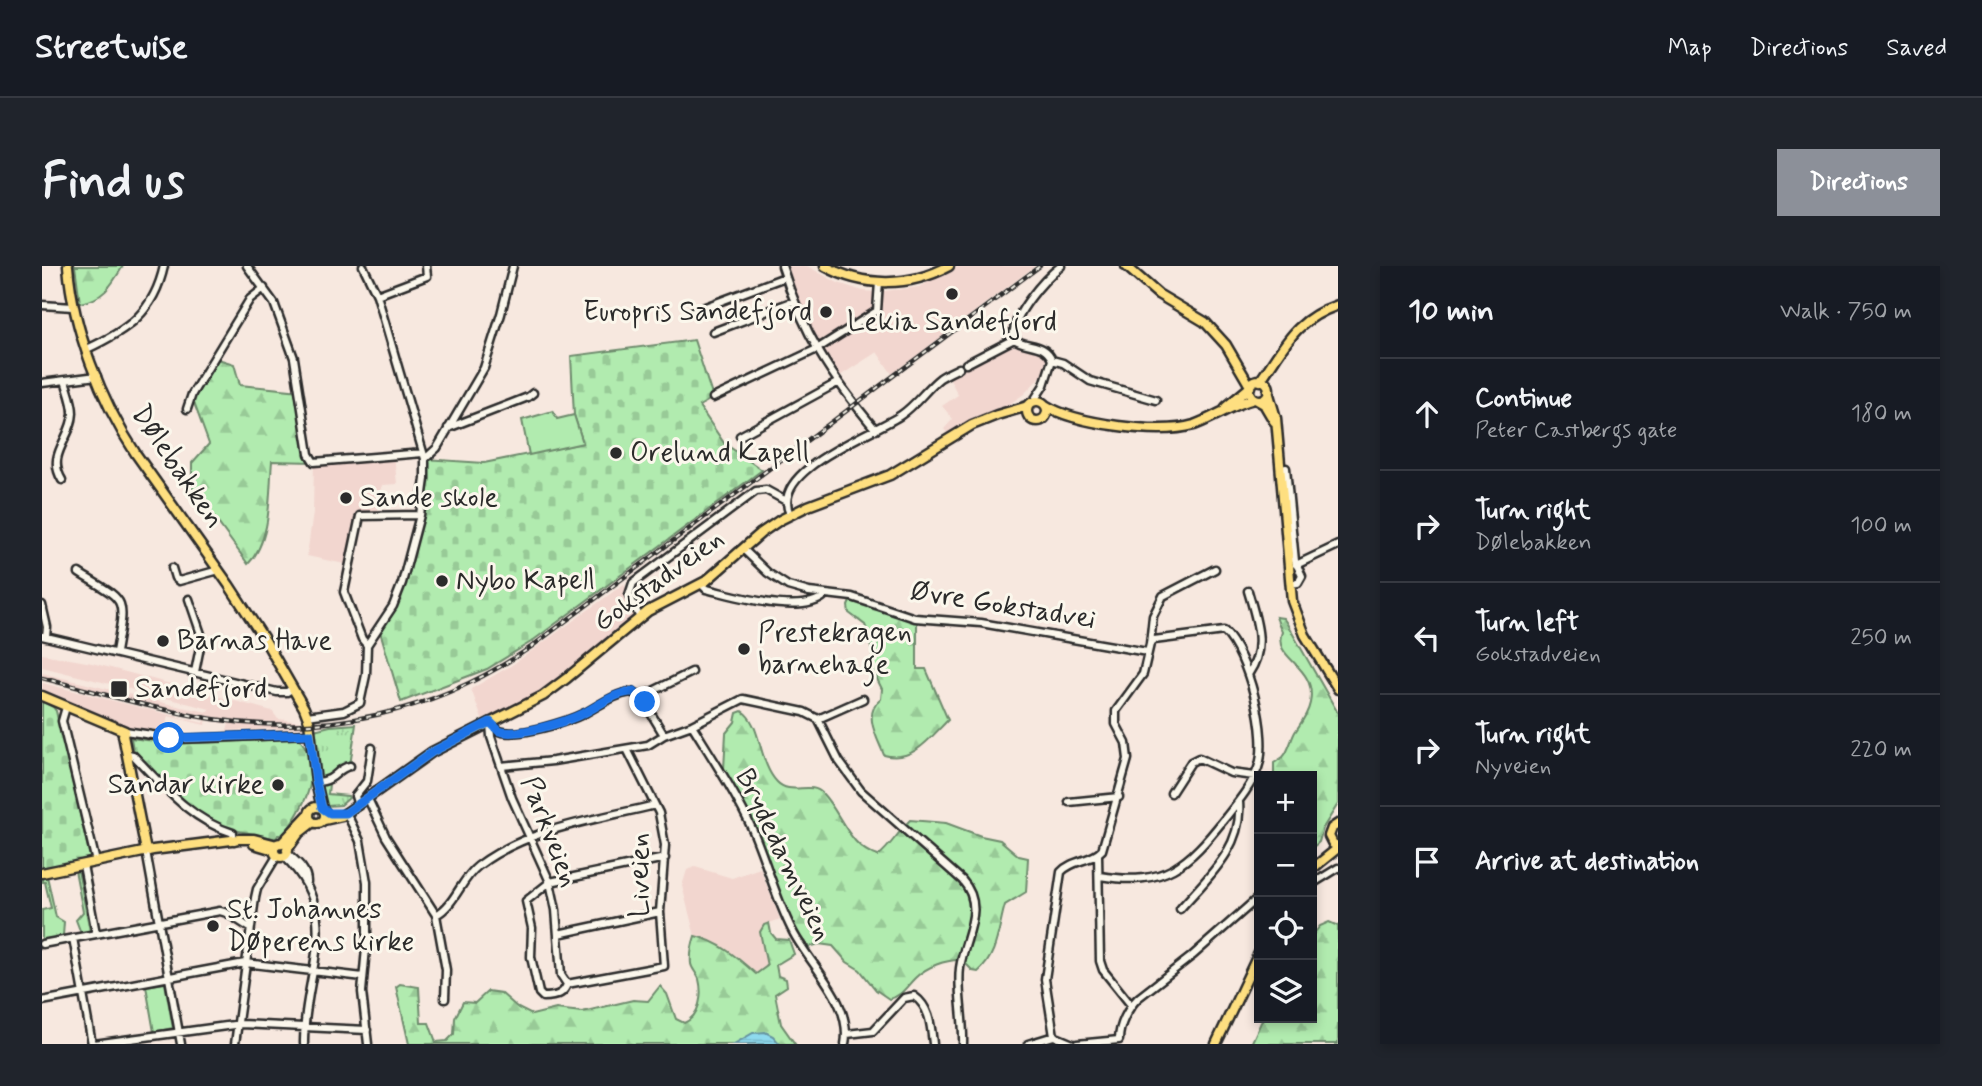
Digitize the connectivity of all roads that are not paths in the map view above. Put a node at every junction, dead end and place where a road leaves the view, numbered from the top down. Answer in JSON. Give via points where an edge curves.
{"nodes":[{"id":1,"x":68,"y":266,"type":"edge"},
{"id":2,"x":164,"y":266,"type":"edge"},
{"id":3,"x":247,"y":266,"type":"edge"},
{"id":4,"x":363,"y":266,"type":"edge"},
{"id":5,"x":426,"y":266,"type":"edge"},
{"id":6,"x":513,"y":266,"type":"edge"},
{"id":7,"x":782,"y":266,"type":"edge"},
{"id":8,"x":825,"y":266,"type":"edge"},
{"id":9,"x":949,"y":266,"type":"edge"},
{"id":10,"x":1061,"y":266,"type":"edge"},
{"id":11,"x":1126,"y":266,"type":"edge"},
{"id":12,"x":785,"y":276,"type":"junction"},
{"id":13,"x":879,"y":282,"type":"junction"},
{"id":14,"x":264,"y":288,"type":"junction"},
{"id":15,"x":377,"y":295,"type":"junction"},
{"id":16,"x":794,"y":302,"type":"junction"},
{"id":17,"x":42,"y":304,"type":"edge"},
{"id":18,"x":1338,"y":305,"type":"edge"},
{"id":19,"x":73,"y":307,"type":"junction"},
{"id":20,"x":692,"y":312,"type":"dead end"},
{"id":21,"x":713,"y":332,"type":"dead end"},
{"id":22,"x":1014,"y":338,"type":"junction"},
{"id":23,"x":87,"y":349,"type":"junction"},
{"id":24,"x":817,"y":349,"type":"junction"},
{"id":25,"x":1276,"y":357,"type":"junction"},
{"id":26,"x":1052,"y":360,"type":"junction"},
{"id":27,"x":97,"y":376,"type":"junction"},
{"id":28,"x":65,"y":380,"type":"junction"},
{"id":29,"x":42,"y":383,"type":"edge"},
{"id":30,"x":837,"y":383,"type":"junction"},
{"id":31,"x":1254,"y":384,"type":"junction"},
{"id":32,"x":1044,"y":385,"type":"junction"},
{"id":33,"x":1268,"y":389,"type":"junction"},
{"id":34,"x":533,"y":393,"type":"dead end"},
{"id":35,"x":713,"y":398,"type":"dead end"},
{"id":36,"x":1255,"y":399,"type":"junction"},
{"id":37,"x":1156,"y":401,"type":"dead end"},
{"id":38,"x":1030,"y":404,"type":"junction"},
{"id":39,"x":1044,"y":404,"type":"junction"},
{"id":40,"x":187,"y":410,"type":"dead end"},
{"id":41,"x":1029,"y":417,"type":"junction"},
{"id":42,"x":1080,"y":417,"type":"junction"},
{"id":43,"x":1212,"y":417,"type":"junction"},
{"id":44,"x":1042,"y":419,"type":"junction"},
{"id":45,"x":1275,"y":423,"type":"junction"},
{"id":46,"x":972,"y":425,"type":"junction"},
{"id":47,"x":447,"y":429,"type":"junction"},
{"id":48,"x":876,"y":430,"type":"junction"},
{"id":49,"x":740,"y":436,"type":"dead end"},
{"id":50,"x":424,"y":456,"type":"junction"},
{"id":51,"x":1286,"y":468,"type":"dead end"},
{"id":52,"x":62,"y":480,"type":"dead end"},
{"id":53,"x":786,"y":501,"type":"junction"},
{"id":54,"x":790,"y":514,"type":"junction"},
{"id":55,"x":420,"y":515,"type":"junction"},
{"id":56,"x":1338,"y":545,"type":"edge"},
{"id":57,"x":743,"y":549,"type":"junction"},
{"id":58,"x":1296,"y":565,"type":"junction"},
{"id":59,"x":172,"y":568,"type":"dead end"},
{"id":60,"x":1215,"y":569,"type":"dead end"},
{"id":61,"x":219,"y":570,"type":"junction"},
{"id":62,"x":79,"y":573,"type":"dead end"},
{"id":63,"x":701,"y":584,"type":"junction"},
{"id":64,"x":1290,"y":584,"type":"junction"},
{"id":65,"x":1248,"y":591,"type":"dead end"},
{"id":66,"x":825,"y":595,"type":"junction"},
{"id":67,"x":189,"y":599,"type":"dead end"},
{"id":68,"x":42,"y":605,"type":"edge"},
{"id":69,"x":640,"y":618,"type":"junction"},
{"id":70,"x":44,"y":636,"type":"edge"},
{"id":71,"x":368,"y":645,"type":"junction"},
{"id":72,"x":1148,"y":648,"type":"junction"},
{"id":73,"x":116,"y":652,"type":"junction"},
{"id":74,"x":692,"y":671,"type":"dead end"},
{"id":75,"x":195,"y":672,"type":"junction"},
{"id":76,"x":1249,"y":673,"type":"junction"},
{"id":77,"x":293,"y":688,"type":"junction"},
{"id":78,"x":1338,"y":690,"type":"edge"},
{"id":79,"x":42,"y":696,"type":"edge"},
{"id":80,"x":641,"y":697,"type":"junction"},
{"id":81,"x":863,"y":699,"type":"dead end"},
{"id":82,"x":66,"y":707,"type":"junction"},
{"id":83,"x":307,"y":716,"type":"junction"},
{"id":84,"x":818,"y":719,"type":"junction"},
{"id":85,"x":490,"y":722,"type":"junction"},
{"id":86,"x":692,"y":724,"type":"junction"},
{"id":87,"x":124,"y":731,"type":"junction"},
{"id":88,"x":310,"y":734,"type":"junction"},
{"id":89,"x":664,"y":735,"type":"junction"},
{"id":90,"x":372,"y":748,"type":"dead end"},
{"id":91,"x":627,"y":749,"type":"junction"},
{"id":92,"x":130,"y":755,"type":"junction"},
{"id":93,"x":501,"y":765,"type":"junction"},
{"id":94,"x":350,"y":766,"type":"dead end"},
{"id":95,"x":1256,"y":771,"type":"edge"},
{"id":96,"x":1254,"y":776,"type":"joint"},
{"id":97,"x":316,"y":782,"type":"junction"},
{"id":98,"x":1171,"y":793,"type":"dead end"},
{"id":99,"x":1119,"y":797,"type":"junction"},
{"id":100,"x":368,"y":799,"type":"junction"},
{"id":101,"x":1239,"y":801,"type":"junction"},
{"id":102,"x":1069,"y":802,"type":"dead end"},
{"id":103,"x":655,"y":805,"type":"junction"},
{"id":104,"x":358,"y":806,"type":"junction"},
{"id":105,"x":324,"y":813,"type":"junction"},
{"id":106,"x":346,"y":813,"type":"junction"},
{"id":107,"x":311,"y":815,"type":"junction"},
{"id":108,"x":1338,"y":824,"type":"edge"},
{"id":109,"x":234,"y":837,"type":"junction"},
{"id":110,"x":530,"y":837,"type":"junction"},
{"id":111,"x":1335,"y":845,"type":"edge"},
{"id":112,"x":146,"y":851,"type":"junction"},
{"id":113,"x":281,"y":851,"type":"junction"},
{"id":114,"x":1098,"y":855,"type":"junction"},
{"id":115,"x":665,"y":858,"type":"junction"},
{"id":116,"x":96,"y":862,"type":"junction"},
{"id":117,"x":1317,"y":864,"type":"edge"},
{"id":118,"x":83,"y":865,"type":"junction"},
{"id":119,"x":1338,"y":868,"type":"edge"},
{"id":120,"x":42,"y":873,"type":"edge"},
{"id":121,"x":1100,"y":876,"type":"junction"},
{"id":122,"x":1317,"y":881,"type":"edge"},
{"id":123,"x":550,"y":882,"type":"junction"},
{"id":124,"x":1254,"y":901,"type":"edge"},
{"id":125,"x":1180,"y":909,"type":"dead end"},
{"id":126,"x":660,"y":912,"type":"junction"},
{"id":127,"x":436,"y":915,"type":"junction"},
{"id":128,"x":158,"y":922,"type":"junction"},
{"id":129,"x":250,"y":928,"type":"junction"},
{"id":130,"x":96,"y":933,"type":"junction"},
{"id":131,"x":558,"y":934,"type":"junction"},
{"id":132,"x":73,"y":938,"type":"junction"},
{"id":133,"x":42,"y":944,"type":"edge"},
{"id":134,"x":1256,"y":960,"type":"edge"},
{"id":135,"x":245,"y":963,"type":"junction"},
{"id":136,"x":312,"y":971,"type":"junction"},
{"id":137,"x":363,"y":977,"type":"junction"},
{"id":138,"x":169,"y":978,"type":"junction"},
{"id":139,"x":567,"y":984,"type":"junction"},
{"id":140,"x":82,"y":993,"type":"junction"},
{"id":141,"x":445,"y":999,"type":"dead end"},
{"id":142,"x":42,"y":1001,"type":"edge"},
{"id":143,"x":1131,"y":1005,"type":"junction"},
{"id":144,"x":238,"y":1024,"type":"junction"},
{"id":145,"x":304,"y":1027,"type":"junction"},
{"id":146,"x":366,"y":1030,"type":"junction"},
{"id":147,"x":179,"y":1032,"type":"junction"},
{"id":148,"x":846,"y":1034,"type":"junction"},
{"id":149,"x":1054,"y":1036,"type":"junction"},
{"id":150,"x":150,"y":1040,"type":"edge"},
{"id":151,"x":1120,"y":1042,"type":"edge"},
{"id":152,"x":93,"y":1044,"type":"edge"},
{"id":153,"x":181,"y":1044,"type":"edge"},
{"id":154,"x":235,"y":1044,"type":"edge"},
{"id":155,"x":304,"y":1044,"type":"edge"},
{"id":156,"x":368,"y":1044,"type":"edge"},
{"id":157,"x":845,"y":1044,"type":"edge"},
{"id":158,"x":933,"y":1044,"type":"edge"},
{"id":159,"x":962,"y":1044,"type":"edge"},
{"id":160,"x":1028,"y":1044,"type":"edge"},
{"id":161,"x":1075,"y":1044,"type":"edge"},
{"id":162,"x":1216,"y":1044,"type":"edge"}],
"edges":[{"from":1,"to":19,"type":"main road","name":"Dølebakken"},
{"from":2,"to":23,"type":"street","via":[[152,302],[116,334]]},
{"from":3,"to":14,"type":"street"},
{"from":4,"to":15,"type":"street"},
{"from":5,"to":15,"type":"street","via":[[427,276],[420,281]]},
{"from":6,"to":47,"type":"street","via":[[484,368]]},
{"from":7,"to":12,"type":"street"},
{"from":8,"to":13,"type":"main road"},
{"from":9,"to":13,"type":"main road","via":[[910,280]]},
{"from":10,"to":22,"type":"street","via":[[1033,295],[1015,327]]},
{"from":11,"to":31,"type":"main road","via":[[1158,294],[1205,322]]},
{"from":12,"to":16,"type":"street"},
{"from":12,"to":20,"type":"street"},
{"from":13,"to":24,"type":"street","via":[[877,311]]},
{"from":14,"to":40,"type":"street","via":[[250,299],[192,394]]},
{"from":14,"to":50,"type":"street","via":[[294,358],[314,462]]},
{"from":15,"to":50,"type":"street"},
{"from":16,"to":21,"type":"street"},
{"from":16,"to":24,"type":"street"},
{"from":17,"to":19,"type":"street"},
{"from":18,"to":25,"type":"main road","via":[[1298,326]]},
{"from":19,"to":23,"type":"main road","name":"Dølebakken"},
{"from":22,"to":26,"type":"street","via":[[1044,349]]},
{"from":22,"to":48,"type":"street","via":[[938,381],[910,409]]},
{"from":23,"to":27,"type":"main road","name":"Dølebakken"},
{"from":24,"to":30,"type":"street"},
{"from":24,"to":35,"type":"street"},
{"from":25,"to":31,"type":"main road"},
{"from":25,"to":33,"type":"main road"},
{"from":26,"to":32,"type":"street"},
{"from":26,"to":37,"type":"street","via":[[1090,381]]},
{"from":27,"to":28,"type":"street"},
{"from":27,"to":61,"type":"main road","name":"Dølebakken","via":[[132,449]]},
{"from":28,"to":29,"type":"street"},
{"from":28,"to":52,"type":"street","via":[[73,416],[56,457]]},
{"from":30,"to":48,"type":"street"},
{"from":30,"to":49,"type":"street"},
{"from":31,"to":33,"type":"main road"},
{"from":31,"to":36,"type":"main road","via":[[1250,394]]},
{"from":31,"to":43,"type":"main road"},
{"from":32,"to":38,"type":"street"},
{"from":32,"to":39,"type":"street"},
{"from":33,"to":36,"type":"main road","via":[[1265,398]]},
{"from":33,"to":45,"type":"main road"},
{"from":34,"to":47,"type":"street"},
{"from":36,"to":43,"type":"main road"},
{"from":36,"to":45,"type":"main road","via":[[1264,404]]},
{"from":38,"to":39,"type":"main road"},
{"from":38,"to":41,"type":"main road"},
{"from":38,"to":46,"type":"main road","name":"Gokstadveien"},
{"from":39,"to":42,"type":"main road"},
{"from":39,"to":44,"type":"main road"},
{"from":41,"to":44,"type":"main road"},
{"from":41,"to":46,"type":"main road","name":"Gokstadveien","via":[[1011,415]]},
{"from":42,"to":43,"type":"main road","via":[[1150,430],[1184,427]]},
{"from":42,"to":44,"type":"main road"},
{"from":45,"to":64,"type":"main road"},
{"from":46,"to":54,"type":"main road","name":"Gokstadveien","via":[[890,475]]},
{"from":47,"to":50,"type":"street","via":[[437,448]]},
{"from":48,"to":53,"type":"street","via":[[815,462],[795,482]]},
{"from":50,"to":55,"type":"street"},
{"from":51,"to":58,"type":"street"},
{"from":53,"to":54,"type":"street"},
{"from":53,"to":69,"type":"street","via":[[766,490],[756,491],[633,583],[629,595]]},
{"from":54,"to":57,"type":"main road","name":"Gokstadveien"},
{"from":55,"to":71,"type":"street","via":[[393,606]]},
{"from":55,"to":71,"type":"street","via":[[360,516],[344,592]]},
{"from":56,"to":58,"type":"street"},
{"from":57,"to":63,"type":"main road","name":"Gokstadveien"},
{"from":57,"to":66,"type":"street","name":"Øvre Gokstadvei","via":[[788,586]]},
{"from":58,"to":64,"type":"street","via":[[1301,578]]},
{"from":59,"to":61,"type":"street","name":"Dølebakken","via":[[179,581]]},
{"from":60,"to":72,"type":"street","via":[[1163,596],[1153,616]]},
{"from":61,"to":77,"type":"main road","name":"Dølebakken"},
{"from":62,"to":73,"type":"street","via":[[118,597],[124,611]]},
{"from":63,"to":66,"type":"street","via":[[706,589],[775,603],[806,603]]},
{"from":63,"to":69,"type":"main road","name":"Gokstadveien"},
{"from":64,"to":78,"type":"main road","via":[[1299,623]]},
{"from":65,"to":76,"type":"street","via":[[1259,636],[1255,665]]},
{"from":66,"to":72,"type":"street","name":"Øvre Gokstadvei","via":[[867,601],[915,618]]},
{"from":67,"to":75,"type":"street","via":[[202,637]]},
{"from":68,"to":70,"type":"street","via":[[47,627]]},
{"from":69,"to":85,"type":"main road","name":"Gokstadveien","via":[[556,687]]},
{"from":70,"to":73,"type":"street"},
{"from":71,"to":83,"type":"street","via":[[360,703],[344,711]]},
{"from":72,"to":76,"type":"street","via":[[1158,639],[1224,631]]},
{"from":72,"to":99,"type":"street","via":[[1143,674],[1122,699],[1115,716],[1128,750]]},
{"from":73,"to":75,"type":"street"},
{"from":74,"to":80,"type":"street"},
{"from":75,"to":77,"type":"street","via":[[283,693]]},
{"from":76,"to":95,"type":"street","via":[[1260,741]]},
{"from":77,"to":83,"type":"main road","name":"Dølebakken"},
{"from":79,"to":82,"type":"main road"},
{"from":80,"to":85,"type":"street","via":[[622,693],[577,717],[517,733],[499,731]]},
{"from":80,"to":89,"type":"street"},
{"from":81,"to":84,"type":"street"},
{"from":82,"to":87,"type":"main road"},
{"from":82,"to":116,"type":"street","via":[[62,720]]},
{"from":83,"to":88,"type":"main road","name":"Dølebakken"},
{"from":84,"to":86,"type":"street","via":[[743,699]]},
{"from":84,"to":159,"type":"street","via":[[861,792],[971,893],[972,926],[960,968]]},
{"from":85,"to":93,"type":"street","name":"Parkveien"},
{"from":85,"to":100,"type":"main road","name":"Gokstadveien","via":[[432,752]]},
{"from":86,"to":89,"type":"street"},
{"from":86,"to":148,"type":"street","name":"Brydedamveien","via":[[736,797],[793,932],[833,993]]},
{"from":87,"to":88,"type":"street","via":[[179,739]]},
{"from":87,"to":92,"type":"main road"},
{"from":88,"to":97,"type":"main road","name":"Dølebakken"},
{"from":89,"to":91,"type":"street","via":[[648,745]]},
{"from":90,"to":104,"type":"street","via":[[367,781],[355,796]]},
{"from":91,"to":93,"type":"street"},
{"from":91,"to":103,"type":"street","name":"Liveien"},
{"from":92,"to":109,"type":"street","via":[[195,816]]},
{"from":92,"to":112,"type":"main road"},
{"from":93,"to":110,"type":"street","name":"Parkveien"},
{"from":94,"to":97,"type":"street","via":[[333,778]]},
{"from":96,"to":98,"type":"street","via":[[1231,773],[1199,758],[1191,762]]},
{"from":96,"to":101,"type":"street"},
{"from":97,"to":105,"type":"main road","name":"Dølebakken"},
{"from":97,"to":107,"type":"main road","name":"Dølebakken"},
{"from":99,"to":102,"type":"street"},
{"from":99,"to":114,"type":"street"},
{"from":100,"to":104,"type":"main road","name":"Gokstadveien"},
{"from":100,"to":127,"type":"street","via":[[386,837]]},
{"from":101,"to":121,"type":"street","via":[[1200,849],[1178,866],[1149,878]]},
{"from":101,"to":125,"type":"street","via":[[1241,819],[1228,853]]},
{"from":103,"to":110,"type":"street"},
{"from":103,"to":115,"type":"street","name":"Liveien"},
{"from":104,"to":106,"type":"main road","name":"Gokstadveien"},
{"from":105,"to":106,"type":"main road"},
{"from":105,"to":107,"type":"main road","via":[[315,807]]},
{"from":105,"to":107,"type":"main road","via":[[319,823]]},
{"from":106,"to":137,"type":"street","via":[[360,841],[367,882]]},
{"from":107,"to":113,"type":"main road"},
{"from":108,"to":111,"type":"main road","via":[[1330,831]]},
{"from":109,"to":112,"type":"main road"},
{"from":109,"to":113,"type":"main road"},
{"from":110,"to":123,"type":"street","name":"Parkveien"},
{"from":110,"to":127,"type":"street","via":[[478,866]]},
{"from":111,"to":117,"type":"main road"},
{"from":112,"to":116,"type":"main road"},
{"from":112,"to":128,"type":"street"},
{"from":113,"to":129,"type":"street","via":[[257,889]]},
{"from":113,"to":136,"type":"street","via":[[307,884],[316,907]]},
{"from":114,"to":121,"type":"street"},
{"from":114,"to":149,"type":"street","via":[[1072,863],[1060,876],[1045,979]]},
{"from":115,"to":123,"type":"street"},
{"from":115,"to":126,"type":"street","name":"Liveien"},
{"from":116,"to":118,"type":"main road"},
{"from":118,"to":120,"type":"main road"},
{"from":118,"to":130,"type":"street"},
{"from":119,"to":122,"type":"street"},
{"from":121,"to":143,"type":"street","via":[[1101,965]]},
{"from":123,"to":131,"type":"street","name":"Parkveien"},
{"from":123,"to":139,"type":"street","via":[[526,902],[532,928],[531,957],[541,996],[557,996]]},
{"from":124,"to":143,"type":"street"},
{"from":126,"to":131,"type":"street"},
{"from":126,"to":139,"type":"street","name":"Liveien","via":[[664,966]]},
{"from":127,"to":141,"type":"street","via":[[446,970]]},
{"from":128,"to":129,"type":"street","via":[[220,912]]},
{"from":128,"to":130,"type":"street"},
{"from":128,"to":138,"type":"street"},
{"from":129,"to":135,"type":"street"},
{"from":130,"to":132,"type":"street"},
{"from":131,"to":139,"type":"street","name":"Parkveien","via":[[561,975]]},
{"from":132,"to":133,"type":"street"},
{"from":132,"to":140,"type":"street"},
{"from":134,"to":162,"type":"main road"},
{"from":135,"to":136,"type":"street"},
{"from":135,"to":138,"type":"street"},
{"from":135,"to":144,"type":"street"},
{"from":136,"to":137,"type":"street"},
{"from":136,"to":145,"type":"street"},
{"from":137,"to":146,"type":"street"},
{"from":138,"to":140,"type":"street"},
{"from":138,"to":147,"type":"street"},
{"from":140,"to":142,"type":"street"},
{"from":140,"to":152,"type":"street"},
{"from":143,"to":151,"type":"street"},
{"from":144,"to":145,"type":"street"},
{"from":144,"to":147,"type":"street"},
{"from":144,"to":154,"type":"street"},
{"from":145,"to":146,"type":"street"},
{"from":145,"to":155,"type":"street"},
{"from":146,"to":156,"type":"street"},
{"from":147,"to":150,"type":"street"},
{"from":147,"to":153,"type":"street"},
{"from":148,"to":157,"type":"street"},
{"from":148,"to":158,"type":"street","via":[[873,1031],[911,996],[927,1011]]},
{"from":149,"to":160,"type":"street"},
{"from":149,"to":161,"type":"street"},
{"from":150,"to":152,"type":"street"},
{"from":151,"to":161,"type":"street"}]}
